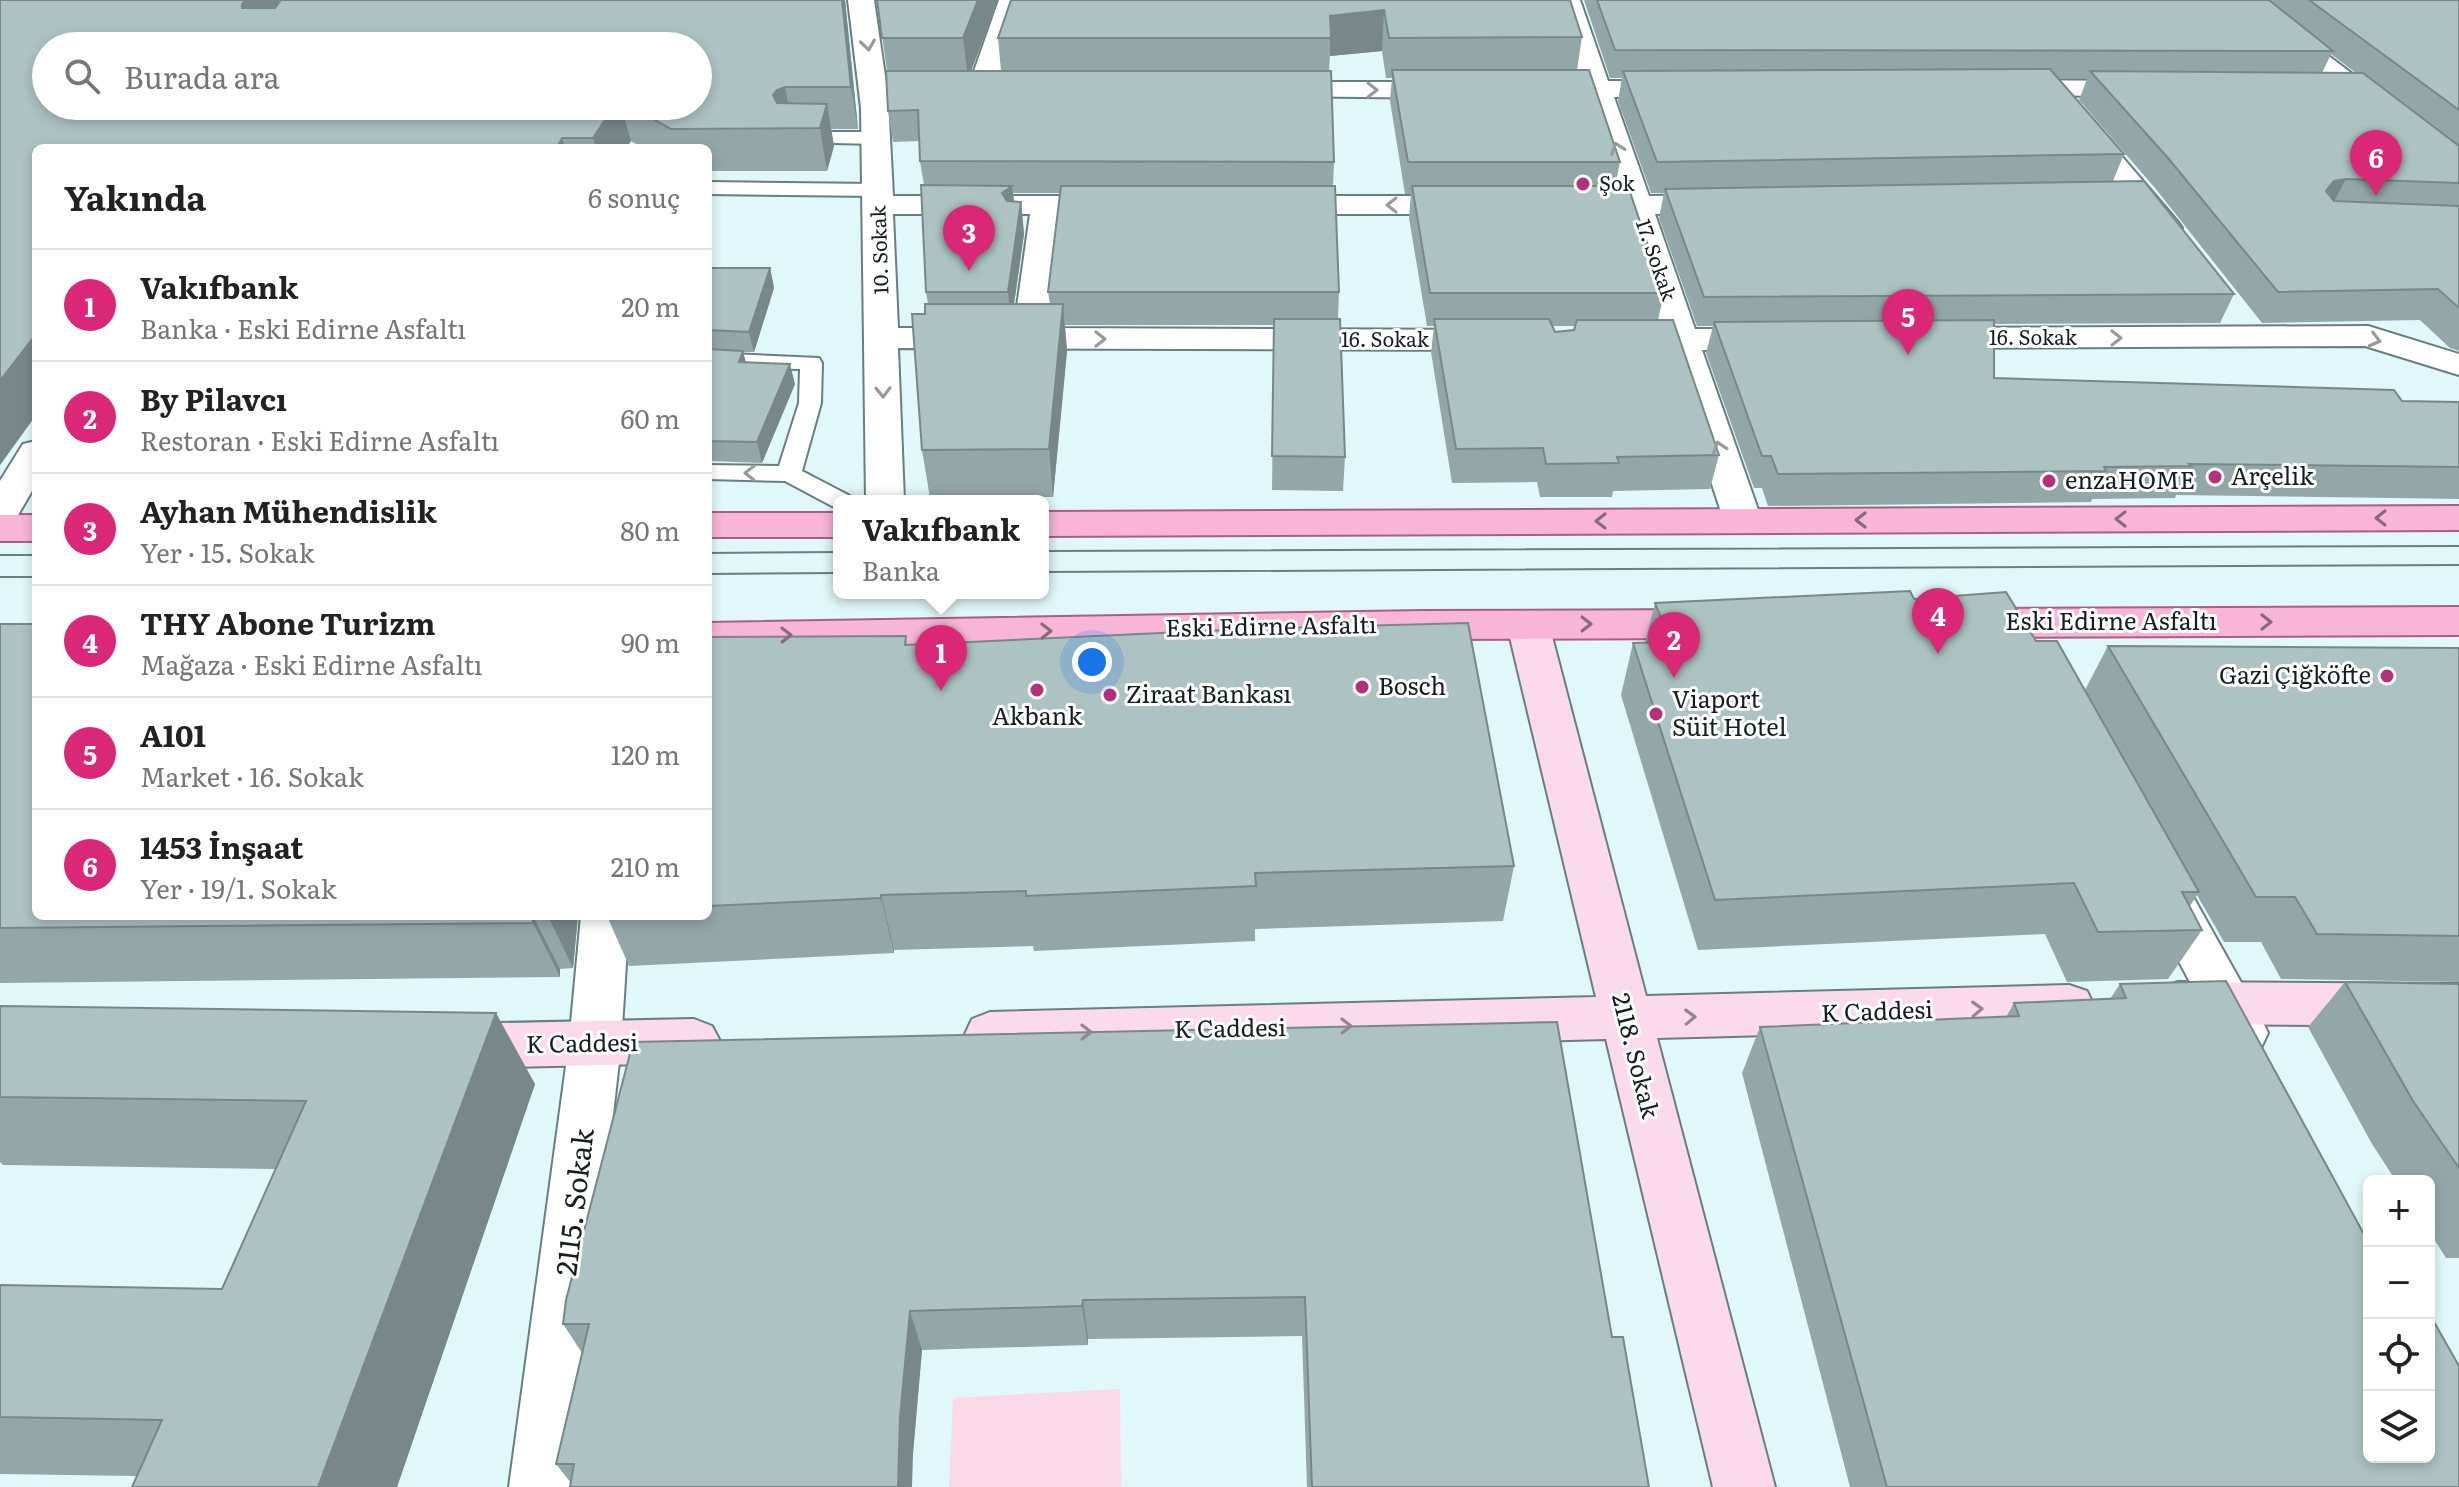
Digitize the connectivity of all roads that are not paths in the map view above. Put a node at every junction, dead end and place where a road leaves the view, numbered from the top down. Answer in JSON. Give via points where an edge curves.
{"nodes":[{"id":1,"x":861,"y":0,"type":"edge"},
{"id":2,"x":1012,"y":0,"type":"edge"},
{"id":3,"x":1567,"y":0,"type":"edge"},
{"id":4,"x":2239,"y":0,"type":"edge"},
{"id":5,"x":2049,"y":88,"type":"junction"},
{"id":6,"x":1596,"y":89,"type":"junction"},
{"id":7,"x":1705,"y":89,"type":"edge"},
{"id":8,"x":1987,"y":89,"type":"edge"},
{"id":9,"x":1013,"y":90,"type":"edge"},
{"id":10,"x":1249,"y":90,"type":"edge"},
{"id":11,"x":2172,"y":90,"type":"edge"},
{"id":12,"x":874,"y":91,"type":"junction"},
{"id":13,"x":981,"y":91,"type":"junction"},
{"id":14,"x":2311,"y":91,"type":"edge"},
{"id":15,"x":2357,"y":91,"type":"junction"},
{"id":16,"x":793,"y":138,"type":"edge"},
{"id":17,"x":876,"y":138,"type":"junction"},
{"id":18,"x":2459,"y":170,"type":"edge"},
{"id":19,"x":712,"y":188,"type":"edge"},
{"id":20,"x":878,"y":197,"type":"junction"},
{"id":21,"x":2142,"y":197,"type":"junction"},
{"id":22,"x":2110,"y":198,"type":"edge"},
{"id":23,"x":1748,"y":204,"type":"edge"},
{"id":24,"x":1143,"y":205,"type":"edge"},
{"id":25,"x":1254,"y":205,"type":"edge"},
{"id":26,"x":1494,"y":205,"type":"edge"},
{"id":27,"x":1542,"y":206,"type":"edge"},
{"id":28,"x":1637,"y":206,"type":"junction"},
{"id":29,"x":1036,"y":219,"type":"junction"},
{"id":30,"x":2187,"y":255,"type":"edge"},
{"id":31,"x":2224,"y":302,"type":"edge"},
{"id":32,"x":2252,"y":337,"type":"junction"},
{"id":33,"x":882,"y":338,"type":"junction"},
{"id":34,"x":1030,"y":338,"type":"junction"},
{"id":35,"x":1793,"y":338,"type":"edge"},
{"id":36,"x":1904,"y":338,"type":"edge"},
{"id":37,"x":1683,"y":339,"type":"junction"},
{"id":38,"x":1523,"y":340,"type":"edge"},
{"id":39,"x":1583,"y":340,"type":"edge"},
{"id":40,"x":712,"y":360,"type":"edge"},
{"id":41,"x":2459,"y":365,"type":"edge"},
{"id":42,"x":32,"y":459,"type":"edge"},
{"id":43,"x":712,"y":472,"type":"edge"},
{"id":44,"x":789,"y":474,"type":"junction"},
{"id":45,"x":885,"y":495,"type":"edge"},
{"id":46,"x":833,"y":497,"type":"edge"},
{"id":47,"x":0,"y":513,"type":"edge"},
{"id":48,"x":2459,"y":518,"type":"edge"},
{"id":49,"x":1743,"y":521,"type":"junction"},
{"id":50,"x":1049,"y":524,"type":"edge"},
{"id":51,"x":712,"y":525,"type":"edge"},
{"id":52,"x":833,"y":525,"type":"edge"},
{"id":53,"x":0,"y":528,"type":"edge"},
{"id":54,"x":32,"y":528,"type":"edge"},
{"id":55,"x":2459,"y":621,"type":"edge"},
{"id":56,"x":1924,"y":623,"type":"edge"},
{"id":57,"x":2019,"y":623,"type":"junction"},
{"id":58,"x":1750,"y":624,"type":"edge"},
{"id":59,"x":1528,"y":625,"type":"junction"},
{"id":60,"x":712,"y":637,"type":"edge"},
{"id":61,"x":2042,"y":665,"type":"edge"},
{"id":62,"x":2141,"y":847,"type":"edge"},
{"id":63,"x":605,"y":920,"type":"edge"},
{"id":64,"x":2225,"y":1002,"type":"junction"},
{"id":65,"x":2459,"y":1005,"type":"edge"},
{"id":66,"x":1626,"y":1019,"type":"junction"},
{"id":67,"x":944,"y":1036,"type":"edge"},
{"id":68,"x":737,"y":1040,"type":"edge"},
{"id":69,"x":595,"y":1044,"type":"junction"},
{"id":70,"x":406,"y":1046,"type":"edge"},
{"id":71,"x":2263,"y":1069,"type":"edge"},
{"id":72,"x":540,"y":1487,"type":"edge"},
{"id":73,"x":1744,"y":1487,"type":"edge"}],
"edges":[{"from":1,"to":12,"type":"street","name":"10. Sokak","one_way":true},
{"from":2,"to":13,"type":"street"},
{"from":3,"to":6,"type":"street","name":"17. Sokak"},
{"from":4,"to":15,"type":"street"},
{"from":5,"to":8,"type":"street"},
{"from":5,"to":11,"type":"street"},
{"from":5,"to":21,"type":"street"},
{"from":6,"to":7,"type":"street"},
{"from":10,"to":6,"type":"street","one_way":true},
{"from":28,"to":6,"type":"street","name":"17. Sokak","one_way":true},
{"from":9,"to":13,"type":"street"},
{"from":12,"to":13,"type":"street"},
{"from":12,"to":17,"type":"street","name":"10. Sokak"},
{"from":14,"to":15,"type":"street"},
{"from":15,"to":18,"type":"street"},
{"from":16,"to":17,"type":"lane"},
{"from":17,"to":20,"type":"street","name":"10. Sokak"},
{"from":19,"to":20,"type":"lane"},
{"from":20,"to":29,"type":"street"},
{"from":20,"to":33,"type":"street","name":"10. Sokak"},
{"from":21,"to":22,"type":"street"},
{"from":21,"to":30,"type":"street"},
{"from":23,"to":28,"type":"street"},
{"from":24,"to":29,"type":"street"},
{"from":26,"to":25,"type":"street","one_way":true},
{"from":27,"to":28,"type":"street"},
{"from":28,"to":37,"type":"street","name":"17. Sokak"},
{"from":29,"to":34,"type":"street"},
{"from":31,"to":32,"type":"street"},
{"from":36,"to":32,"type":"street","name":"16. Sokak","one_way":true},
{"from":32,"to":41,"type":"street","name":"16. Sokak","one_way":true,"via":[[2368,336]]},
{"from":33,"to":34,"type":"street","name":"16. Sokak"},
{"from":33,"to":45,"type":"street","name":"10. Sokak","one_way":true},
{"from":34,"to":38,"type":"street","name":"16. Sokak","one_way":true},
{"from":35,"to":37,"type":"street"},
{"from":37,"to":39,"type":"street"},
{"from":49,"to":37,"type":"street","name":"17. Sokak","one_way":true},
{"from":40,"to":44,"type":"lane","via":[[811,363],[810,403]]},
{"from":42,"to":47,"type":"street"},
{"from":44,"to":43,"type":"lane","one_way":true},
{"from":44,"to":46,"type":"lane"},
{"from":48,"to":49,"type":"main road","one_way":true},
{"from":49,"to":50,"type":"main road","one_way":true},
{"from":51,"to":52,"type":"main road"},
{"from":53,"to":54,"type":"main road"},
{"from":57,"to":55,"type":"main road","name":"Eski Edirne Asfaltı","one_way":true},
{"from":56,"to":57,"type":"main road","name":"Eski Edirne Asfaltı"},
{"from":57,"to":61,"type":"street"},
{"from":59,"to":58,"type":"main road","name":"Eski Edirne Asfaltı","one_way":true},
{"from":60,"to":59,"type":"main road","name":"Eski Edirne Asfaltı","one_way":true},
{"from":59,"to":66,"type":"street","name":"2118. Sokak"},
{"from":62,"to":64,"type":"street"},
{"from":63,"to":69,"type":"street","name":"2115. Sokak"},
{"from":64,"to":65,"type":"street","name":"K Caddesi"},
{"from":66,"to":64,"type":"street","name":"K Caddesi","one_way":true},
{"from":64,"to":71,"type":"street"},
{"from":67,"to":66,"type":"street","name":"K Caddesi","one_way":true},
{"from":66,"to":73,"type":"street","name":"2118. Sokak"},
{"from":68,"to":69,"type":"street","name":"K Caddesi"},
{"from":69,"to":70,"type":"street","name":"K Caddesi"},
{"from":69,"to":72,"type":"street","name":"2115. Sokak"}]}
